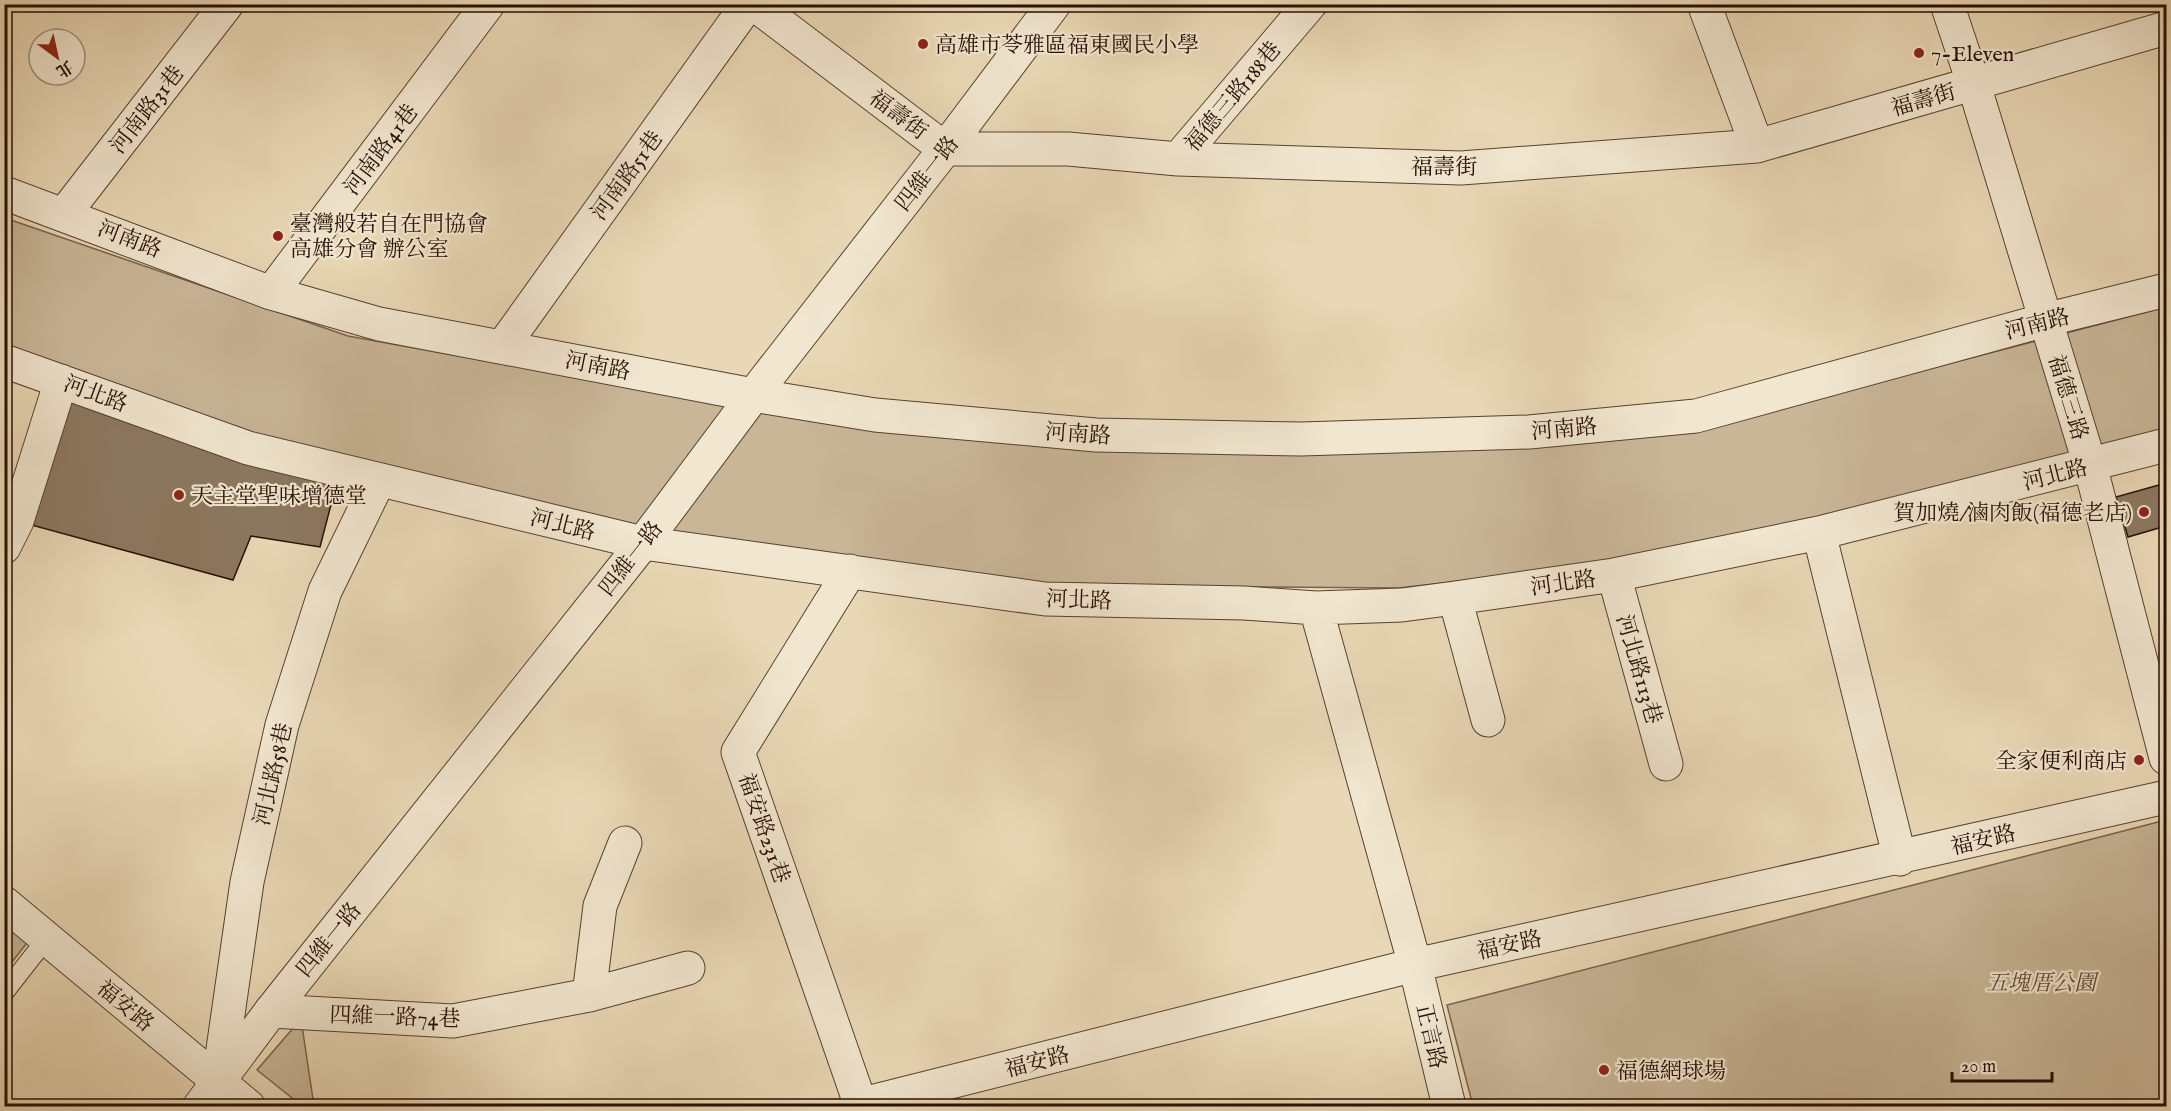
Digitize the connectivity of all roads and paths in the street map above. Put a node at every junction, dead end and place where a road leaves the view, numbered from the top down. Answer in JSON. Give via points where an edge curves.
{"nodes":[{"id":1,"x":227,"y":4,"type":"edge"},
{"id":2,"x":488,"y":4,"type":"edge"},
{"id":3,"x":748,"y":4,"type":"edge"},
{"id":4,"x":754,"y":4,"type":"edge"},
{"id":5,"x":1054,"y":4,"type":"edge"},
{"id":6,"x":1310,"y":4,"type":"edge"},
{"id":7,"x":1704,"y":4,"type":"edge"},
{"id":8,"x":1947,"y":4,"type":"edge"},
{"id":9,"x":2166,"y":28,"type":"edge"},
{"id":10,"x":1974,"y":84,"type":"junction"},
{"id":11,"x":1757,"y":146,"type":"junction"},
{"id":12,"x":945,"y":149,"type":"junction"},
{"id":13,"x":1178,"y":159,"type":"junction"},
{"id":14,"x":4,"y":193,"type":"edge"},
{"id":15,"x":65,"y":213,"type":"junction"},
{"id":16,"x":2166,"y":290,"type":"edge"},
{"id":17,"x":272,"y":293,"type":"junction"},
{"id":18,"x":2045,"y":320,"type":"junction"},
{"id":19,"x":503,"y":346,"type":"junction"},
{"id":20,"x":4,"y":361,"type":"edge"},
{"id":21,"x":61,"y":381,"type":"junction"},
{"id":22,"x":753,"y":396,"type":"junction"},
{"id":23,"x":2166,"y":446,"type":"edge"},
{"id":24,"x":2090,"y":465,"type":"junction"},
{"id":25,"x":380,"y":480,"type":"junction"},
{"id":26,"x":1819,"y":533,"type":"junction"},
{"id":27,"x":643,"y":543,"type":"junction"},
{"id":28,"x":4,"y":547,"type":"edge"},
{"id":29,"x":850,"y":572,"type":"junction"},
{"id":30,"x":1614,"y":575,"type":"junction"},
{"id":31,"x":1455,"y":598,"type":"junction"},
{"id":32,"x":1316,"y":608,"type":"junction"},
{"id":33,"x":1488,"y":720,"type":"dead end"},
{"id":34,"x":2166,"y":758,"type":"edge"},
{"id":35,"x":1666,"y":764,"type":"dead end"},
{"id":36,"x":2166,"y":797,"type":"edge"},
{"id":37,"x":625,"y":843,"type":"dead end"},
{"id":38,"x":1900,"y":858,"type":"junction"},
{"id":39,"x":4,"y":903,"type":"edge"},
{"id":40,"x":47,"y":938,"type":"junction"},
{"id":41,"x":1415,"y":965,"type":"junction"},
{"id":42,"x":688,"y":968,"type":"dead end"},
{"id":43,"x":4,"y":993,"type":"edge"},
{"id":44,"x":589,"y":995,"type":"junction"},
{"id":45,"x":271,"y":1011,"type":"junction"},
{"id":46,"x":209,"y":1095,"type":"edge"},
{"id":47,"x":859,"y":1106,"type":"edge"},
{"id":48,"x":248,"y":1107,"type":"edge"},
{"id":49,"x":1449,"y":1107,"type":"edge"}],
"edges":[{"from":1,"to":15,"type":"street","name":"河南路31巷"},
{"from":2,"to":17,"type":"street","name":"河南路41巷"},
{"from":3,"to":19,"type":"street","name":"河南路51巷"},
{"from":4,"to":12,"type":"street","name":"福壽街"},
{"from":5,"to":12,"type":"street","name":"四維一路"},
{"from":6,"to":13,"type":"street","name":"福德三路188巷"},
{"from":7,"to":11,"type":"street"},
{"from":8,"to":10,"type":"street","name":"福德三路"},
{"from":9,"to":10,"type":"street","name":"福壽街"},
{"from":10,"to":11,"type":"street","name":"福壽街"},
{"from":10,"to":18,"type":"street","name":"福德三路"},
{"from":11,"to":13,"type":"street","name":"福壽街","via":[[1461,168]]},
{"from":12,"to":13,"type":"street","name":"福壽街","via":[[1068,149]]},
{"from":12,"to":22,"type":"street","name":"四維一路"},
{"from":14,"to":15,"type":"street","name":"河南路"},
{"from":15,"to":17,"type":"street","name":"河南路"},
{"from":16,"to":18,"type":"street","name":"河南路"},
{"from":17,"to":19,"type":"street","name":"河南路","via":[[379,324]]},
{"from":18,"to":22,"type":"street","name":"河南路","via":[[1696,416],[1529,432],[1301,439],[1096,435],[875,415]]},
{"from":18,"to":24,"type":"street","name":"福德三路"},
{"from":19,"to":22,"type":"street","name":"河南路"},
{"from":20,"to":21,"type":"street","name":"河北路"},
{"from":21,"to":25,"type":"street","name":"河北路","via":[[248,448]]},
{"from":21,"to":28,"type":"street","via":[[17,520]]},
{"from":22,"to":27,"type":"street","name":"四維一路"},
{"from":23,"to":24,"type":"street","name":"河北路"},
{"from":24,"to":26,"type":"street","name":"河北路"},
{"from":24,"to":34,"type":"street","name":"福德三路"},
{"from":25,"to":27,"type":"street","name":"河北路"},
{"from":25,"to":46,"type":"street","name":"河北路58巷","via":[[325,591],[282,725],[247,882]]},
{"from":26,"to":30,"type":"street","name":"河北路"},
{"from":26,"to":38,"type":"street"},
{"from":27,"to":29,"type":"street","name":"河北路"},
{"from":27,"to":45,"type":"street","name":"四維一路"},
{"from":29,"to":32,"type":"street","name":"河北路","via":[[1045,599]]},
{"from":29,"to":47,"type":"street","name":"福安路231巷","via":[[738,752]]},
{"from":30,"to":31,"type":"street","name":"河北路"},
{"from":30,"to":35,"type":"street","name":"河北路113巷"},
{"from":31,"to":32,"type":"street","name":"河北路","via":[[1402,605]]},
{"from":31,"to":33,"type":"street"},
{"from":32,"to":41,"type":"street","name":"正言路"},
{"from":36,"to":38,"type":"street","name":"福安路"},
{"from":37,"to":44,"type":"street","via":[[600,906]]},
{"from":38,"to":41,"type":"street","name":"福安路"},
{"from":39,"to":40,"type":"street","name":"福安路"},
{"from":40,"to":43,"type":"lane"},
{"from":40,"to":46,"type":"street","name":"福安路"},
{"from":41,"to":47,"type":"street","name":"福安路"},
{"from":41,"to":49,"type":"street","name":"正言路"},
{"from":42,"to":44,"type":"street","name":"四維一路74巷"},
{"from":44,"to":45,"type":"street","name":"四維一路74巷","via":[[453,1021]]},
{"from":45,"to":46,"type":"street","name":"四維一路"},
{"from":46,"to":48,"type":"street","name":"福安路"}]}
